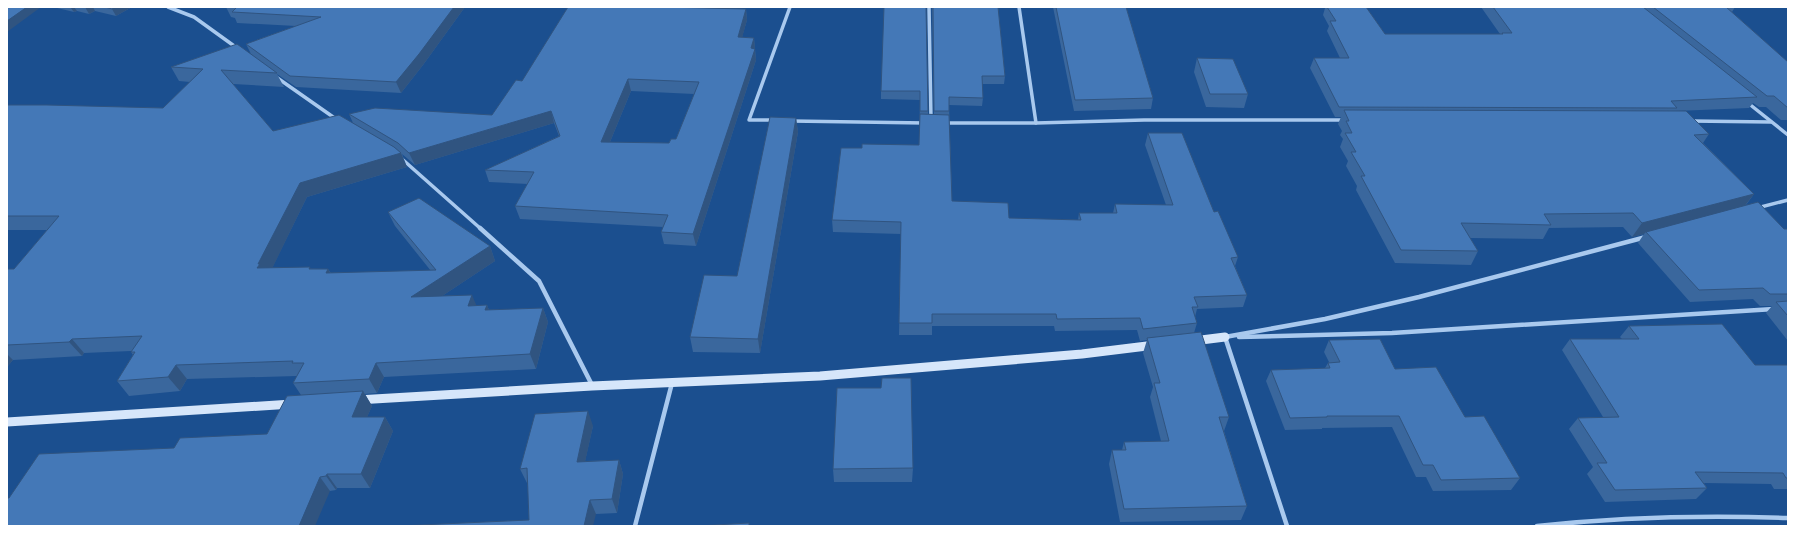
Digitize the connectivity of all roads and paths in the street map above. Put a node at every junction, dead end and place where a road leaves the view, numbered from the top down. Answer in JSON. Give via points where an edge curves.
{"nodes":[{"id":1,"x":168,"y":7,"type":"edge"},
{"id":2,"x":790,"y":7,"type":"edge"},
{"id":3,"x":930,"y":7,"type":"edge"},
{"id":4,"x":1019,"y":7,"type":"edge"},
{"id":5,"x":238,"y":49,"type":"edge"},
{"id":6,"x":274,"y":76,"type":"edge"},
{"id":7,"x":1746,"y":102,"type":"edge"},
{"id":8,"x":779,"y":120,"type":"edge"},
{"id":9,"x":786,"y":120,"type":"edge"},
{"id":10,"x":1351,"y":120,"type":"edge"},
{"id":11,"x":342,"y":122,"type":"edge"},
{"id":12,"x":1684,"y":122,"type":"edge"},
{"id":13,"x":1771,"y":122,"type":"junction"},
{"id":14,"x":1036,"y":123,"type":"junction"},
{"id":15,"x":938,"y":124,"type":"edge"},
{"id":16,"x":1788,"y":135,"type":"edge"},
{"id":17,"x":395,"y":154,"type":"edge"},
{"id":18,"x":1788,"y":200,"type":"edge"},
{"id":19,"x":1752,"y":209,"type":"edge"},
{"id":20,"x":1654,"y":235,"type":"edge"},
{"id":21,"x":1780,"y":309,"type":"edge"},
{"id":22,"x":1225,"y":337,"type":"junction"},
{"id":23,"x":1185,"y":342,"type":"edge"},
{"id":24,"x":1161,"y":344,"type":"edge"},
{"id":25,"x":672,"y":383,"type":"junction"},
{"id":26,"x":592,"y":386,"type":"junction"},
{"id":27,"x":347,"y":401,"type":"edge"},
{"id":28,"x":300,"y":404,"type":"edge"},
{"id":29,"x":7,"y":422,"type":"edge"},
{"id":30,"x":1788,"y":518,"type":"edge"},
{"id":31,"x":635,"y":526,"type":"edge"},
{"id":32,"x":1287,"y":526,"type":"edge"},
{"id":33,"x":1537,"y":526,"type":"edge"}],
"edges":[{"from":1,"to":5,"type":"street","via":[[194,17]]},
{"from":2,"to":8,"type":"street","via":[[749,120]]},
{"from":3,"to":9,"type":"street","via":[[931,123]]},
{"from":4,"to":14,"type":"street"},
{"from":6,"to":11,"type":"street"},
{"from":7,"to":13,"type":"street"},
{"from":10,"to":14,"type":"street"},
{"from":12,"to":13,"type":"street"},
{"from":13,"to":16,"type":"street"},
{"from":14,"to":15,"type":"street"},
{"from":17,"to":26,"type":"street","via":[[539,281]]},
{"from":18,"to":19,"type":"street"},
{"from":20,"to":22,"type":"street","via":[[1419,298],[1325,319]]},
{"from":21,"to":22,"type":"street","via":[[1392,333]]},
{"from":22,"to":23,"type":"street"},
{"from":22,"to":32,"type":"street"},
{"from":24,"to":25,"type":"street","via":[[1082,354],[820,376]]},
{"from":25,"to":26,"type":"street"},
{"from":25,"to":31,"type":"street"},
{"from":26,"to":27,"type":"street"},
{"from":28,"to":29,"type":"street"},
{"from":30,"to":33,"type":"street","via":[[1724,515],[1646,516]]}]}
